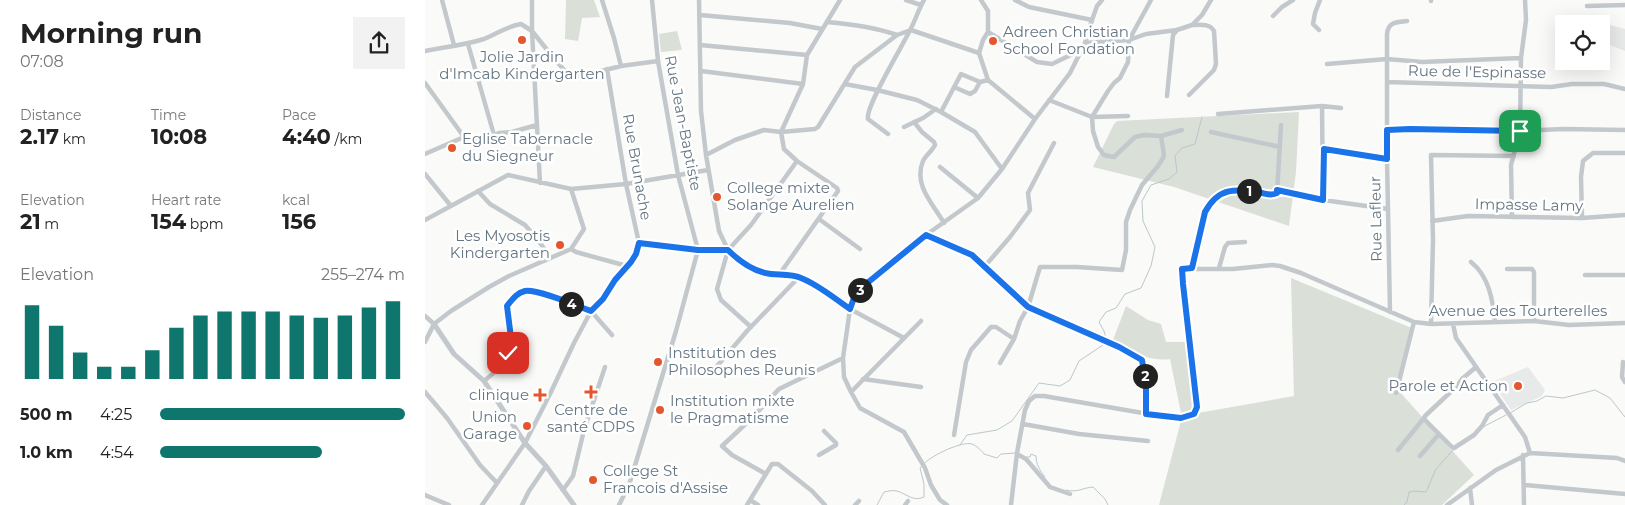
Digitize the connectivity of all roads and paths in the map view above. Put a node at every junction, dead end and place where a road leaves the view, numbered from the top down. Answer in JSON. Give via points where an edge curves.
{"nodes":[{"id":1,"x":443,"y":0,"type":"edge"},
{"id":2,"x":532,"y":0,"type":"edge"},
{"id":3,"x":602,"y":0,"type":"edge"},
{"id":4,"x":651,"y":0,"type":"edge"},
{"id":5,"x":699,"y":0,"type":"edge"},
{"id":6,"x":840,"y":0,"type":"edge"},
{"id":7,"x":906,"y":0,"type":"edge"},
{"id":8,"x":981,"y":0,"type":"edge"},
{"id":9,"x":1015,"y":0,"type":"edge"},
{"id":10,"x":1102,"y":0,"type":"edge"},
{"id":11,"x":1151,"y":0,"type":"edge"},
{"id":12,"x":1211,"y":0,"type":"edge"},
{"id":13,"x":1293,"y":0,"type":"edge"},
{"id":14,"x":1320,"y":0,"type":"edge"},
{"id":15,"x":1525,"y":0,"type":"edge"},
{"id":16,"x":922,"y":2,"type":"edge"},
{"id":17,"x":1604,"y":2,"type":"edge"},
{"id":18,"x":1625,"y":5,"type":"edge"},
{"id":19,"x":1587,"y":6,"type":"dead end"},
{"id":20,"x":700,"y":15,"type":"junction"},
{"id":21,"x":1273,"y":16,"type":"dead end"},
{"id":22,"x":1091,"y":20,"type":"junction"},
{"id":23,"x":1407,"y":20,"type":"dead end"},
{"id":24,"x":827,"y":22,"type":"junction"},
{"id":25,"x":1192,"y":25,"type":"junction"},
{"id":26,"x":822,"y":29,"type":"junction"},
{"id":27,"x":911,"y":30,"type":"junction"},
{"id":28,"x":1177,"y":30,"type":"junction"},
{"id":29,"x":1319,"y":30,"type":"dead end"},
{"id":30,"x":532,"y":31,"type":"junction"},
{"id":31,"x":988,"y":32,"type":"junction"},
{"id":32,"x":897,"y":35,"type":"junction"},
{"id":33,"x":890,"y":40,"type":"junction"},
{"id":34,"x":1129,"y":40,"type":"junction"},
{"id":35,"x":1085,"y":43,"type":"junction"},
{"id":36,"x":468,"y":44,"type":"junction"},
{"id":37,"x":454,"y":45,"type":"junction"},
{"id":38,"x":701,"y":45,"type":"junction"},
{"id":39,"x":901,"y":47,"type":"junction"},
{"id":40,"x":1081,"y":50,"type":"junction"},
{"id":41,"x":425,"y":51,"type":"edge"},
{"id":42,"x":979,"y":52,"type":"junction"},
{"id":43,"x":807,"y":55,"type":"junction"},
{"id":44,"x":1521,"y":58,"type":"junction"},
{"id":45,"x":1387,"y":59,"type":"junction"},
{"id":46,"x":658,"y":61,"type":"junction"},
{"id":47,"x":1327,"y":64,"type":"dead end"},
{"id":48,"x":621,"y":66,"type":"junction"},
{"id":49,"x":607,"y":69,"type":"junction"},
{"id":50,"x":701,"y":71,"type":"junction"},
{"id":51,"x":988,"y":80,"type":"junction"},
{"id":52,"x":980,"y":82,"type":"junction"},
{"id":53,"x":1387,"y":82,"type":"junction"},
{"id":54,"x":803,"y":84,"type":"junction"},
{"id":55,"x":845,"y":84,"type":"junction"},
{"id":56,"x":426,"y":86,"type":"edge"},
{"id":57,"x":1520,"y":86,"type":"junction"},
{"id":58,"x":954,"y":87,"type":"junction"},
{"id":59,"x":1625,"y":89,"type":"edge"},
{"id":60,"x":877,"y":90,"type":"junction"},
{"id":61,"x":1189,"y":95,"type":"dead end"},
{"id":62,"x":1167,"y":96,"type":"dead end"},
{"id":63,"x":1049,"y":100,"type":"junction"},
{"id":64,"x":1322,"y":106,"type":"junction"},
{"id":65,"x":1341,"y":108,"type":"dead end"},
{"id":66,"x":936,"y":109,"type":"junction"},
{"id":67,"x":941,"y":112,"type":"junction"},
{"id":68,"x":1218,"y":114,"type":"dead end"},
{"id":69,"x":1128,"y":116,"type":"dead end"},
{"id":70,"x":1092,"y":117,"type":"junction"},
{"id":71,"x":1035,"y":119,"type":"junction"},
{"id":72,"x":914,"y":122,"type":"junction"},
{"id":73,"x":537,"y":125,"type":"junction"},
{"id":74,"x":1281,"y":125,"type":"dead end"},
{"id":75,"x":904,"y":127,"type":"dead end"},
{"id":76,"x":1182,"y":130,"type":"dead end"},
{"id":77,"x":1387,"y":130,"type":"junction"},
{"id":78,"x":1625,"y":130,"type":"edge"},
{"id":79,"x":1520,"y":131,"type":"junction"},
{"id":80,"x":781,"y":132,"type":"junction"},
{"id":81,"x":1211,"y":132,"type":"dead end"},
{"id":82,"x":888,"y":134,"type":"dead end"},
{"id":83,"x":494,"y":135,"type":"junction"},
{"id":84,"x":1161,"y":136,"type":"junction"},
{"id":85,"x":464,"y":137,"type":"junction"},
{"id":86,"x":1054,"y":143,"type":"dead end"},
{"id":87,"x":1281,"y":147,"type":"junction"},
{"id":88,"x":1324,"y":149,"type":"junction"},
{"id":89,"x":1625,"y":152,"type":"edge"},
{"id":90,"x":425,"y":154,"type":"edge"},
{"id":91,"x":706,"y":155,"type":"junction"},
{"id":92,"x":1513,"y":156,"type":"junction"},
{"id":93,"x":1387,"y":159,"type":"junction"},
{"id":94,"x":797,"y":161,"type":"junction"},
{"id":95,"x":940,"y":167,"type":"dead end"},
{"id":96,"x":1002,"y":169,"type":"junction"},
{"id":97,"x":708,"y":170,"type":"junction"},
{"id":98,"x":425,"y":174,"type":"edge"},
{"id":99,"x":678,"y":174,"type":"junction"},
{"id":100,"x":540,"y":183,"type":"junction"},
{"id":101,"x":626,"y":184,"type":"junction"},
{"id":102,"x":571,"y":189,"type":"junction"},
{"id":103,"x":1277,"y":190,"type":"junction"},
{"id":104,"x":478,"y":191,"type":"junction"},
{"id":105,"x":978,"y":198,"type":"junction"},
{"id":106,"x":1323,"y":200,"type":"junction"},
{"id":107,"x":451,"y":206,"type":"junction"},
{"id":108,"x":1388,"y":209,"type":"junction"},
{"id":109,"x":1625,"y":215,"type":"edge"},
{"id":110,"x":1512,"y":217,"type":"junction"},
{"id":111,"x":1582,"y":218,"type":"junction"},
{"id":112,"x":819,"y":219,"type":"junction"},
{"id":113,"x":425,"y":220,"type":"edge"},
{"id":114,"x":1432,"y":221,"type":"junction"},
{"id":115,"x":944,"y":223,"type":"junction"},
{"id":116,"x":926,"y":235,"type":"junction"},
{"id":117,"x":1245,"y":242,"type":"dead end"},
{"id":118,"x":639,"y":243,"type":"junction"},
{"id":119,"x":571,"y":249,"type":"junction"},
{"id":120,"x":860,"y":249,"type":"dead end"},
{"id":121,"x":698,"y":250,"type":"junction"},
{"id":122,"x":728,"y":250,"type":"junction"},
{"id":123,"x":550,"y":257,"type":"junction"},
{"id":124,"x":1471,"y":262,"type":"dead end"},
{"id":125,"x":627,"y":266,"type":"junction"},
{"id":126,"x":985,"y":266,"type":"junction"},
{"id":127,"x":1192,"y":268,"type":"junction"},
{"id":128,"x":1219,"y":268,"type":"junction"},
{"id":129,"x":1507,"y":269,"type":"dead end"},
{"id":130,"x":779,"y":275,"type":"junction"},
{"id":131,"x":1585,"y":275,"type":"dead end"},
{"id":132,"x":1625,"y":275,"type":"edge"},
{"id":133,"x":799,"y":277,"type":"junction"},
{"id":134,"x":1028,"y":307,"type":"junction"},
{"id":135,"x":850,"y":309,"type":"junction"},
{"id":136,"x":591,"y":311,"type":"junction"},
{"id":137,"x":1390,"y":312,"type":"junction"},
{"id":138,"x":425,"y":316,"type":"edge"},
{"id":139,"x":921,"y":321,"type":"dead end"},
{"id":140,"x":1534,"y":321,"type":"junction"},
{"id":141,"x":1414,"y":322,"type":"junction"},
{"id":142,"x":1495,"y":322,"type":"junction"},
{"id":143,"x":1625,"y":323,"type":"edge"},
{"id":144,"x":434,"y":324,"type":"junction"},
{"id":145,"x":1431,"y":324,"type":"junction"},
{"id":146,"x":1453,"y":324,"type":"junction"},
{"id":147,"x":751,"y":327,"type":"junction"},
{"id":148,"x":612,"y":335,"type":"dead end"},
{"id":149,"x":904,"y":338,"type":"junction"},
{"id":150,"x":1014,"y":339,"type":"junction"},
{"id":151,"x":425,"y":342,"type":"edge"},
{"id":152,"x":843,"y":358,"type":"junction"},
{"id":153,"x":1623,"y":362,"type":"dead end"},
{"id":154,"x":1000,"y":363,"type":"dead end"},
{"id":155,"x":605,"y":367,"type":"dead end"},
{"id":156,"x":1476,"y":367,"type":"junction"},
{"id":157,"x":712,"y":372,"type":"dead end"},
{"id":158,"x":863,"y":379,"type":"junction"},
{"id":159,"x":484,"y":381,"type":"junction"},
{"id":160,"x":1625,"y":382,"type":"edge"},
{"id":161,"x":921,"y":387,"type":"dead end"},
{"id":162,"x":425,"y":392,"type":"edge"},
{"id":163,"x":851,"y":392,"type":"junction"},
{"id":164,"x":1396,"y":393,"type":"dead end"},
{"id":165,"x":1503,"y":406,"type":"junction"},
{"id":166,"x":1146,"y":414,"type":"junction"},
{"id":167,"x":1424,"y":418,"type":"junction"},
{"id":168,"x":1023,"y":424,"type":"junction"},
{"id":169,"x":824,"y":431,"type":"dead end"},
{"id":170,"x":1439,"y":434,"type":"junction"},
{"id":171,"x":954,"y":435,"type":"dead end"},
{"id":172,"x":1148,"y":441,"type":"dead end"},
{"id":173,"x":525,"y":444,"type":"junction"},
{"id":174,"x":1398,"y":450,"type":"dead end"},
{"id":175,"x":1530,"y":453,"type":"junction"},
{"id":176,"x":1017,"y":454,"type":"junction"},
{"id":177,"x":819,"y":455,"type":"dead end"},
{"id":178,"x":1523,"y":455,"type":"junction"},
{"id":179,"x":1420,"y":456,"type":"dead end"},
{"id":180,"x":1625,"y":461,"type":"edge"},
{"id":181,"x":546,"y":466,"type":"junction"},
{"id":182,"x":766,"y":474,"type":"junction"},
{"id":183,"x":497,"y":483,"type":"junction"},
{"id":184,"x":1525,"y":485,"type":"junction"},
{"id":185,"x":1470,"y":488,"type":"junction"},
{"id":186,"x":563,"y":490,"type":"junction"},
{"id":187,"x":1070,"y":494,"type":"dead end"},
{"id":188,"x":1625,"y":494,"type":"edge"},
{"id":189,"x":425,"y":495,"type":"edge"},
{"id":190,"x":571,"y":503,"type":"edge"},
{"id":191,"x":749,"y":503,"type":"edge"},
{"id":192,"x":447,"y":505,"type":"edge"},
{"id":193,"x":482,"y":505,"type":"edge"},
{"id":194,"x":522,"y":505,"type":"edge"},
{"id":195,"x":619,"y":505,"type":"edge"},
{"id":196,"x":758,"y":505,"type":"edge"},
{"id":197,"x":825,"y":505,"type":"edge"},
{"id":198,"x":947,"y":505,"type":"edge"},
{"id":199,"x":1011,"y":505,"type":"edge"},
{"id":200,"x":1447,"y":505,"type":"edge"},
{"id":201,"x":1472,"y":505,"type":"edge"},
{"id":202,"x":1524,"y":505,"type":"edge"}],
"edges":[{"from":1,"to":37,"type":"street"},
{"from":2,"to":30,"type":"street"},
{"from":3,"to":48,"type":"street"},
{"from":4,"to":46,"type":"street","name":"Rue Jean-Baptiste"},
{"from":5,"to":20,"type":"street"},
{"from":6,"to":24,"type":"street"},
{"from":7,"to":16,"type":"street"},
{"from":8,"to":31,"type":"street","via":[[988,11]]},
{"from":9,"to":22,"type":"street","via":[[1029,7]]},
{"from":10,"to":22,"type":"street"},
{"from":11,"to":34,"type":"street"},
{"from":12,"to":25,"type":"street","via":[[1202,16]]},
{"from":13,"to":21,"type":"street"},
{"from":14,"to":29,"type":"street","via":[[1313,20]]},
{"from":15,"to":44,"type":"street"},
{"from":16,"to":27,"type":"street"},
{"from":17,"to":18,"type":"street"},
{"from":17,"to":19,"type":"street"},
{"from":20,"to":26,"type":"street"},
{"from":20,"to":38,"type":"street"},
{"from":22,"to":35,"type":"street"},
{"from":23,"to":45,"type":"street","name":"Rue Lafleur","via":[[1395,22],[1387,28]]},
{"from":24,"to":26,"type":"street"},
{"from":24,"to":32,"type":"street","via":[[854,24]]},
{"from":25,"to":28,"type":"street"},
{"from":25,"to":61,"type":"street","via":[[1212,27],[1217,59],[1214,70]]},
{"from":26,"to":43,"type":"street"},
{"from":27,"to":32,"type":"street"},
{"from":27,"to":39,"type":"street"},
{"from":27,"to":42,"type":"street"},
{"from":28,"to":34,"type":"street"},
{"from":28,"to":62,"type":"street","via":[[1173,35]]},
{"from":30,"to":36,"type":"street","via":[[521,24],[512,25]]},
{"from":30,"to":49,"type":"street","via":[[567,73],[582,76]]},
{"from":30,"to":73,"type":"street"},
{"from":31,"to":40,"type":"street","via":[[1037,62],[1052,64]]},
{"from":31,"to":42,"type":"street"},
{"from":32,"to":33,"type":"street"},
{"from":33,"to":39,"type":"street"},
{"from":33,"to":55,"type":"street","via":[[855,67]]},
{"from":34,"to":35,"type":"street"},
{"from":34,"to":70,"type":"street","via":[[1128,62],[1121,78],[1108,91]]},
{"from":35,"to":40,"type":"street"},
{"from":36,"to":37,"type":"street"},
{"from":36,"to":83,"type":"street"},
{"from":37,"to":41,"type":"street"},
{"from":38,"to":43,"type":"street"},
{"from":38,"to":50,"type":"street"},
{"from":39,"to":60,"type":"street"},
{"from":40,"to":63,"type":"street","via":[[1070,73]]},
{"from":42,"to":51,"type":"street"},
{"from":43,"to":54,"type":"street"},
{"from":44,"to":45,"type":"street","via":[[1422,62]]},
{"from":44,"to":57,"type":"street"},
{"from":45,"to":47,"type":"street"},
{"from":45,"to":53,"type":"street","name":"Rue Lafleur"},
{"from":46,"to":48,"type":"street"},
{"from":46,"to":99,"type":"street","name":"Rue Jean-Baptiste"},
{"from":48,"to":49,"type":"street"},
{"from":49,"to":101,"type":"street","name":"Rue Brunache"},
{"from":50,"to":54,"type":"street"},
{"from":50,"to":91,"type":"street"},
{"from":51,"to":52,"type":"street"},
{"from":51,"to":71,"type":"street"},
{"from":52,"to":58,"type":"street","via":[[969,94]]},
{"from":52,"to":58,"type":"street","via":[[961,74]]},
{"from":53,"to":57,"type":"street","name":"Rue de l'Espinasse"},
{"from":53,"to":77,"type":"street","name":"Rue Lafleur"},
{"from":54,"to":80,"type":"street"},
{"from":55,"to":60,"type":"street"},
{"from":55,"to":80,"type":"street","via":[[818,127]]},
{"from":56,"to":85,"type":"street"},
{"from":57,"to":59,"type":"street","name":"Rue de l'Espinasse","via":[[1604,84]]},
{"from":57,"to":79,"type":"street"},
{"from":58,"to":67,"type":"street"},
{"from":60,"to":66,"type":"street","via":[[917,100]]},
{"from":60,"to":82,"type":"street","via":[[867,116]]},
{"from":63,"to":70,"type":"street"},
{"from":63,"to":71,"type":"street"},
{"from":64,"to":65,"type":"street"},
{"from":64,"to":68,"type":"street"},
{"from":64,"to":88,"type":"street"},
{"from":66,"to":67,"type":"street"},
{"from":66,"to":72,"type":"street"},
{"from":67,"to":96,"type":"street","via":[[975,132]]},
{"from":69,"to":70,"type":"street"},
{"from":70,"to":84,"type":"street","via":[[1098,148],[1109,157],[1117,156],[1135,137]]},
{"from":71,"to":96,"type":"street"},
{"from":72,"to":75,"type":"street"},
{"from":72,"to":115,"type":"street","via":[[935,145],[923,160],[922,187]]},
{"from":73,"to":83,"type":"street"},
{"from":73,"to":100,"type":"street"},
{"from":74,"to":87,"type":"street"},
{"from":76,"to":84,"type":"street"},
{"from":77,"to":79,"type":"street"},
{"from":77,"to":93,"type":"street","name":"Rue Lafleur"},
{"from":78,"to":79,"type":"street"},
{"from":79,"to":92,"type":"street"},
{"from":80,"to":91,"type":"street","via":[[764,130]]},
{"from":80,"to":94,"type":"street","via":[[784,149]]},
{"from":81,"to":87,"type":"street"},
{"from":83,"to":85,"type":"street","via":[[470,141]]},
{"from":84,"to":134,"type":"street","via":[[1163,158],[1142,185],[1129,210],[1122,270],[1040,267]]},
{"from":85,"to":90,"type":"street"},
{"from":86,"to":126,"type":"street","via":[[1028,193],[1030,210]]},
{"from":87,"to":103,"type":"street"},
{"from":88,"to":93,"type":"street"},
{"from":88,"to":106,"type":"street"},
{"from":89,"to":111,"type":"street","via":[[1593,153],[1583,161]]},
{"from":91,"to":97,"type":"street"},
{"from":92,"to":110,"type":"street"},
{"from":92,"to":114,"type":"street","via":[[1431,155]]},
{"from":93,"to":108,"type":"street","name":"Rue Lafleur"},
{"from":94,"to":112,"type":"street","via":[[837,188]]},
{"from":94,"to":122,"type":"street","via":[[751,226]]},
{"from":95,"to":105,"type":"street"},
{"from":96,"to":105,"type":"street"},
{"from":97,"to":99,"type":"street"},
{"from":97,"to":122,"type":"street","via":[[719,230]]},
{"from":98,"to":107,"type":"street"},
{"from":99,"to":101,"type":"street"},
{"from":99,"to":121,"type":"street","name":"Rue Jean-Baptiste"},
{"from":100,"to":102,"type":"street"},
{"from":100,"to":104,"type":"street","via":[[508,176]]},
{"from":101,"to":102,"type":"street"},
{"from":101,"to":118,"type":"street","name":"Rue Brunache"},
{"from":102,"to":119,"type":"street","via":[[584,229]]},
{"from":103,"to":106,"type":"street"},
{"from":103,"to":127,"type":"street","via":[[1275,195],[1231,190],[1216,197],[1205,212]]},
{"from":104,"to":107,"type":"street"},
{"from":104,"to":123,"type":"street","via":[[490,204],[525,225]]},
{"from":105,"to":115,"type":"street"},
{"from":106,"to":108,"type":"street"},
{"from":107,"to":113,"type":"street"},
{"from":108,"to":137,"type":"street","name":"Rue Lafleur"},
{"from":109,"to":111,"type":"street","name":"Impasse Lamy"},
{"from":110,"to":111,"type":"street","name":"Impasse Lamy"},
{"from":110,"to":114,"type":"street","name":"Impasse Lamy","via":[[1468,216]]},
{"from":112,"to":120,"type":"street"},
{"from":112,"to":130,"type":"street"},
{"from":114,"to":145,"type":"street"},
{"from":115,"to":116,"type":"street"},
{"from":116,"to":126,"type":"street","via":[[972,255]]},
{"from":116,"to":135,"type":"street","via":[[866,284],[855,295]]},
{"from":117,"to":128,"type":"street","via":[[1228,242]]},
{"from":118,"to":121,"type":"street"},
{"from":118,"to":125,"type":"street","name":"Rue Brunache"},
{"from":119,"to":123,"type":"street"},
{"from":119,"to":125,"type":"street"},
{"from":121,"to":122,"type":"street"},
{"from":121,"to":195,"type":"street","via":[[632,476]]},
{"from":122,"to":130,"type":"street","via":[[755,270]]},
{"from":122,"to":147,"type":"street","via":[[717,289],[721,300]]},
{"from":123,"to":144,"type":"street","via":[[489,286]]},
{"from":124,"to":142,"type":"street","via":[[1480,271],[1490,293]]},
{"from":125,"to":136,"type":"street","name":"Rue Brunache"},
{"from":126,"to":134,"type":"street"},
{"from":127,"to":128,"type":"street","name":"Avenue des Tourterelles"},
{"from":127,"to":166,"type":"street","name":"Avenue des Tourterelles","via":[[1182,269],[1197,407],[1194,414],[1181,418]]},
{"from":128,"to":137,"type":"street","name":"Avenue des Tourterelles","via":[[1287,267]]},
{"from":129,"to":140,"type":"street","via":[[1532,269],[1535,272]]},
{"from":130,"to":133,"type":"street"},
{"from":131,"to":132,"type":"street"},
{"from":133,"to":135,"type":"street"},
{"from":133,"to":147,"type":"street"},
{"from":134,"to":150,"type":"street"},
{"from":134,"to":166,"type":"street","via":[[1142,360]]},
{"from":135,"to":149,"type":"street"},
{"from":135,"to":152,"type":"street"},
{"from":136,"to":148,"type":"street"},
{"from":136,"to":159,"type":"street","via":[[538,293],[526,291],[516,294],[507,306],[511,338],[508,353],[501,367]]},
{"from":136,"to":173,"type":"street","name":"Rue Brunache"},
{"from":137,"to":141,"type":"street","name":"Avenue des Tourterelles"},
{"from":138,"to":144,"type":"street"},
{"from":139,"to":149,"type":"street"},
{"from":140,"to":142,"type":"street","name":"Avenue des Tourterelles"},
{"from":140,"to":143,"type":"street","name":"Avenue des Tourterelles","via":[[1569,325]]},
{"from":141,"to":145,"type":"street","name":"Avenue des Tourterelles"},
{"from":141,"to":164,"type":"street"},
{"from":142,"to":146,"type":"street","name":"Avenue des Tourterelles"},
{"from":144,"to":151,"type":"street"},
{"from":144,"to":159,"type":"street","via":[[454,354]]},
{"from":145,"to":146,"type":"street","name":"Avenue des Tourterelles"},
{"from":146,"to":156,"type":"street","via":[[1456,338]]},
{"from":147,"to":157,"type":"street"},
{"from":149,"to":158,"type":"street"},
{"from":150,"to":154,"type":"street"},
{"from":150,"to":171,"type":"street","via":[[991,327],[969,354]]},
{"from":152,"to":163,"type":"street","via":[[844,377]]},
{"from":152,"to":182,"type":"street","via":[[779,388],[722,446]]},
{"from":153,"to":160,"type":"street","via":[[1622,378]]},
{"from":155,"to":186,"type":"street","via":[[573,476]]},
{"from":156,"to":165,"type":"street"},
{"from":156,"to":167,"type":"street"},
{"from":158,"to":161,"type":"street"},
{"from":158,"to":163,"type":"street"},
{"from":159,"to":173,"type":"street"},
{"from":162,"to":183,"type":"street"},
{"from":163,"to":198,"type":"street","via":[[860,408],[905,432],[931,485]]},
{"from":165,"to":170,"type":"street","via":[[1488,415],[1474,435],[1455,448]]},
{"from":165,"to":175,"type":"street","via":[[1525,437]]},
{"from":166,"to":168,"type":"street","via":[[1035,396],[1025,410]]},
{"from":167,"to":170,"type":"street"},
{"from":167,"to":174,"type":"street"},
{"from":168,"to":172,"type":"street"},
{"from":168,"to":176,"type":"street"},
{"from":169,"to":177,"type":"street","via":[[836,443]]},
{"from":170,"to":179,"type":"street"},
{"from":173,"to":181,"type":"street"},
{"from":173,"to":183,"type":"street","name":"Rue Brunache"},
{"from":175,"to":178,"type":"street"},
{"from":175,"to":180,"type":"street"},
{"from":176,"to":187,"type":"street","via":[[1026,459],[1050,487]]},
{"from":176,"to":199,"type":"street"},
{"from":178,"to":184,"type":"street"},
{"from":178,"to":185,"type":"street"},
{"from":181,"to":186,"type":"street"},
{"from":181,"to":194,"type":"street"},
{"from":182,"to":191,"type":"street"},
{"from":182,"to":197,"type":"street","via":[[772,464],[783,466]]},
{"from":183,"to":193,"type":"street","name":"Rue Brunache"},
{"from":184,"to":188,"type":"street"},
{"from":184,"to":202,"type":"street"},
{"from":185,"to":200,"type":"street"},
{"from":185,"to":201,"type":"street"},
{"from":186,"to":190,"type":"street"},
{"from":189,"to":192,"type":"street"},
{"from":191,"to":196,"type":"street"}]}
